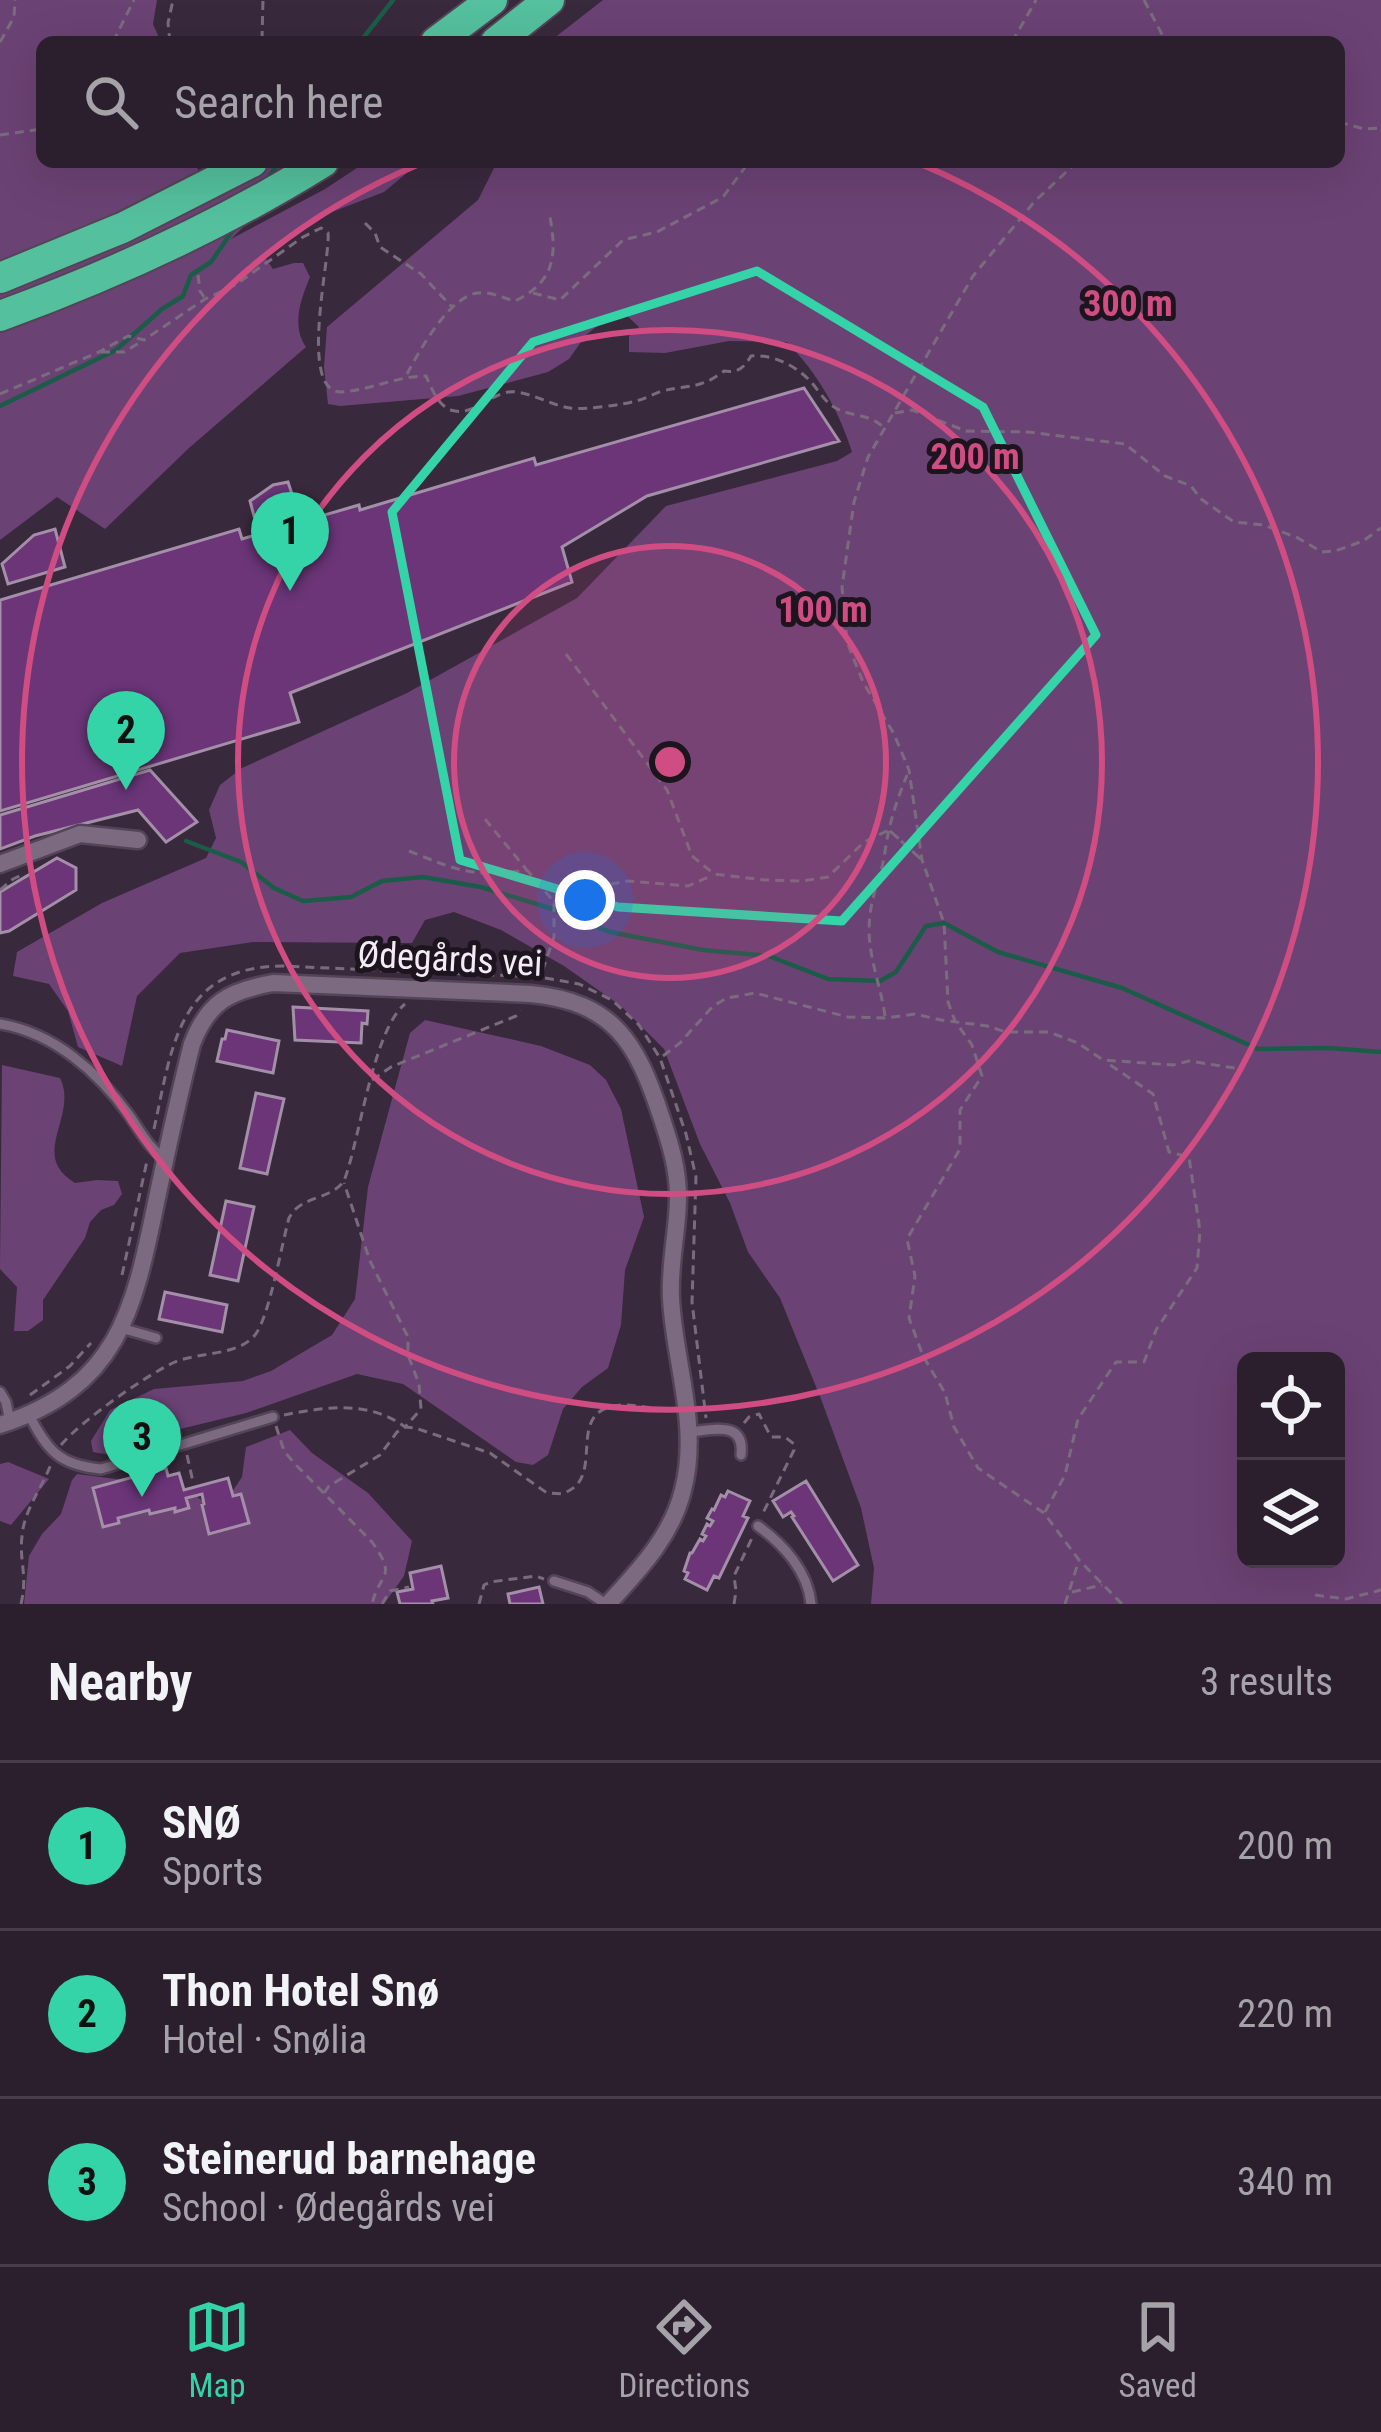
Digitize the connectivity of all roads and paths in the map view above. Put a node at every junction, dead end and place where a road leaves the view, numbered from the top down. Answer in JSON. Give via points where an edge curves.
{"nodes":[{"id":1,"x":15,"y":0,"type":"edge"},
{"id":2,"x":134,"y":0,"type":"edge"},
{"id":3,"x":165,"y":0,"type":"edge"},
{"id":4,"x":173,"y":0,"type":"edge"},
{"id":5,"x":263,"y":0,"type":"edge"},
{"id":6,"x":492,"y":0,"type":"edge"},
{"id":7,"x":549,"y":0,"type":"edge"},
{"id":8,"x":1036,"y":0,"type":"edge"},
{"id":9,"x":1144,"y":0,"type":"edge"},
{"id":10,"x":170,"y":8,"type":"junction"},
{"id":11,"x":116,"y":36,"type":"edge"},
{"id":12,"x":170,"y":36,"type":"edge"},
{"id":13,"x":262,"y":36,"type":"edge"},
{"id":14,"x":444,"y":36,"type":"edge"},
{"id":15,"x":504,"y":36,"type":"edge"},
{"id":16,"x":1015,"y":36,"type":"edge"},
{"id":17,"x":1163,"y":36,"type":"edge"},
{"id":18,"x":0,"y":42,"type":"edge"},
{"id":19,"x":1345,"y":124,"type":"edge"},
{"id":20,"x":1381,"y":128,"type":"edge"},
{"id":21,"x":36,"y":130,"type":"edge"},
{"id":22,"x":0,"y":135,"type":"edge"},
{"id":23,"x":240,"y":168,"type":"edge"},
{"id":24,"x":312,"y":168,"type":"edge"},
{"id":25,"x":744,"y":168,"type":"edge"},
{"id":26,"x":1071,"y":168,"type":"edge"},
{"id":27,"x":549,"y":212,"type":"dead end"},
{"id":28,"x":365,"y":223,"type":"dead end"},
{"id":29,"x":198,"y":275,"type":"dead end"},
{"id":30,"x":0,"y":278,"type":"edge"},
{"id":31,"x":533,"y":293,"type":"junction"},
{"id":32,"x":205,"y":299,"type":"junction"},
{"id":33,"x":453,"y":308,"type":"junction"},
{"id":34,"x":0,"y":316,"type":"edge"},
{"id":35,"x":141,"y":340,"type":"junction"},
{"id":36,"x":99,"y":352,"type":"junction"},
{"id":37,"x":406,"y":376,"type":"junction"},
{"id":38,"x":0,"y":394,"type":"edge"},
{"id":39,"x":893,"y":413,"type":"junction"},
{"id":40,"x":884,"y":428,"type":"junction"},
{"id":41,"x":1381,"y":527,"type":"edge"},
{"id":42,"x":566,"y":654,"type":"dead end"},
{"id":43,"x":909,"y":770,"type":"junction"},
{"id":44,"x":484,"y":819,"type":"dead end"},
{"id":45,"x":889,"y":830,"type":"junction"},
{"id":46,"x":138,"y":840,"type":"dead end"},
{"id":47,"x":409,"y":851,"type":"dead end"},
{"id":48,"x":922,"y":860,"type":"junction"},
{"id":49,"x":0,"y":864,"type":"edge"},
{"id":50,"x":527,"y":870,"type":"junction"},
{"id":51,"x":24,"y":874,"type":"dead end"},
{"id":52,"x":714,"y":874,"type":"junction"},
{"id":53,"x":0,"y":890,"type":"edge"},
{"id":54,"x":554,"y":902,"type":"junction"},
{"id":55,"x":536,"y":986,"type":"junction"},
{"id":56,"x":406,"y":1003,"type":"dead end"},
{"id":57,"x":885,"y":1018,"type":"junction"},
{"id":58,"x":956,"y":1021,"type":"junction"},
{"id":59,"x":0,"y":1024,"type":"edge"},
{"id":60,"x":661,"y":1058,"type":"junction"},
{"id":61,"x":1103,"y":1060,"type":"junction"},
{"id":62,"x":1241,"y":1069,"type":"dead end"},
{"id":63,"x":370,"y":1082,"type":"junction"},
{"id":64,"x":158,"y":1153,"type":"junction"},
{"id":65,"x":344,"y":1181,"type":"junction"},
{"id":66,"x":121,"y":1280,"type":"dead end"},
{"id":67,"x":122,"y":1328,"type":"junction"},
{"id":68,"x":99,"y":1332,"type":"dead end"},
{"id":69,"x":156,"y":1338,"type":"dead end"},
{"id":70,"x":3,"y":1397,"type":"edge"},
{"id":71,"x":687,"y":1409,"type":"junction"},
{"id":72,"x":29,"y":1415,"type":"junction"},
{"id":73,"x":273,"y":1417,"type":"junction"},
{"id":74,"x":5,"y":1424,"type":"edge"},
{"id":75,"x":405,"y":1427,"type":"junction"},
{"id":76,"x":699,"y":1431,"type":"junction"},
{"id":77,"x":735,"y":1433,"type":"junction"},
{"id":78,"x":185,"y":1445,"type":"junction"},
{"id":79,"x":54,"y":1454,"type":"junction"},
{"id":80,"x":741,"y":1455,"type":"dead end"},
{"id":81,"x":193,"y":1482,"type":"dead end"},
{"id":82,"x":324,"y":1495,"type":"junction"},
{"id":83,"x":1044,"y":1514,"type":"junction"},
{"id":84,"x":758,"y":1526,"type":"junction"},
{"id":85,"x":1079,"y":1560,"type":"junction"},
{"id":86,"x":554,"y":1585,"type":"joint"},
{"id":87,"x":1102,"y":1585,"type":"junction"},
{"id":88,"x":409,"y":1587,"type":"dead end"},
{"id":89,"x":1381,"y":1590,"type":"edge"},
{"id":90,"x":1070,"y":1592,"type":"junction"},
{"id":91,"x":1315,"y":1595,"type":"dead end"},
{"id":92,"x":21,"y":1604,"type":"edge"},
{"id":93,"x":372,"y":1604,"type":"edge"},
{"id":94,"x":382,"y":1604,"type":"edge"},
{"id":95,"x":479,"y":1604,"type":"edge"},
{"id":96,"x":607,"y":1604,"type":"edge"},
{"id":97,"x":734,"y":1604,"type":"edge"},
{"id":98,"x":811,"y":1604,"type":"edge"},
{"id":99,"x":1065,"y":1604,"type":"edge"},
{"id":100,"x":1122,"y":1604,"type":"edge"}],
"edges":[{"from":1,"to":18,"type":"path"},
{"from":2,"to":11,"type":"path"},
{"from":3,"to":10,"type":"path"},
{"from":4,"to":10,"type":"path"},
{"from":5,"to":13,"type":"path"},
{"from":6,"to":14,"type":"highway"},
{"from":7,"to":15,"type":"highway"},
{"from":8,"to":16,"type":"path"},
{"from":9,"to":17,"type":"path"},
{"from":10,"to":12,"type":"path"},
{"from":19,"to":20,"type":"path"},
{"from":21,"to":22,"type":"path"},
{"from":23,"to":30,"type":"highway","via":[[122,229]]},
{"from":24,"to":34,"type":"highway","via":[[174,244]]},
{"from":25,"to":31,"type":"path","via":[[722,197],[657,232],[623,240],[560,300]]},
{"from":26,"to":39,"type":"path","via":[[973,276]]},
{"from":27,"to":31,"type":"path","via":[[556,243]]},
{"from":28,"to":33,"type":"path","via":[[380,248]]},
{"from":29,"to":32,"type":"path"},
{"from":31,"to":33,"type":"path","via":[[515,301],[483,292]]},
{"from":32,"to":35,"type":"path"},
{"from":32,"to":37,"type":"path","via":[[321,228],[330,247],[318,317],[328,387],[343,392]]},
{"from":33,"to":37,"type":"path"},
{"from":35,"to":36,"type":"path","via":[[124,352]]},
{"from":35,"to":36,"type":"path","via":[[128,336]]},
{"from":36,"to":38,"type":"path"},
{"from":37,"to":40,"type":"path","via":[[426,376],[442,406],[456,412],[513,391],[577,409],[692,388],[760,355],[803,373],[830,405]]},
{"from":39,"to":40,"type":"path"},
{"from":39,"to":41,"type":"path","via":[[912,410],[966,430],[1125,444],[1234,522],[1322,552]]},
{"from":40,"to":43,"type":"path","via":[[854,502],[842,587],[847,642]]},
{"from":42,"to":52,"type":"path","via":[[667,790],[692,856]]},
{"from":43,"to":45,"type":"path"},
{"from":43,"to":48,"type":"path"},
{"from":44,"to":50,"type":"path"},
{"from":45,"to":48,"type":"path"},
{"from":45,"to":52,"type":"path","via":[[828,877]]},
{"from":45,"to":57,"type":"path","via":[[869,937]]},
{"from":46,"to":49,"type":"street","via":[[80,834]]},
{"from":47,"to":50,"type":"path","via":[[457,871]]},
{"from":48,"to":58,"type":"path","via":[[944,923]]},
{"from":50,"to":54,"type":"path"},
{"from":51,"to":53,"type":"path"},
{"from":52,"to":54,"type":"path","via":[[688,886],[628,881]]},
{"from":54,"to":55,"type":"path","via":[[554,937]]},
{"from":55,"to":60,"type":"path","via":[[579,984],[612,1000]]},
{"from":55,"to":63,"type":"path","via":[[516,1016]]},
{"from":55,"to":64,"type":"street","name":"Ødegårds vei","via":[[273,983],[237,992],[214,1005],[197,1030]]},
{"from":55,"to":64,"type":"path","via":[[282,966],[228,976],[199,997],[179,1026]]},
{"from":55,"to":71,"type":"street","name":"Ødegårds vei","via":[[605,1018],[646,1070],[676,1173],[670,1293]]},
{"from":56,"to":63,"type":"path","via":[[393,1015]]},
{"from":57,"to":58,"type":"path"},
{"from":57,"to":60,"type":"path","via":[[848,1017],[755,993],[727,998]]},
{"from":58,"to":61,"type":"path","via":[[1049,1032]]},
{"from":58,"to":83,"type":"path","via":[[982,1076],[960,1110],[960,1149],[907,1239],[915,1276],[909,1318],[978,1468]]},
{"from":59,"to":64,"type":"lane","via":[[74,1056]]},
{"from":60,"to":76,"type":"path","via":[[696,1177]]},
{"from":61,"to":62,"type":"path"},
{"from":61,"to":83,"type":"path","via":[[1153,1094],[1169,1152],[1190,1157],[1197,1268],[1144,1362],[1117,1362],[1094,1392]]},
{"from":63,"to":65,"type":"path"},
{"from":64,"to":66,"type":"path"},
{"from":64,"to":67,"type":"street","name":"Ødegårds vei","via":[[138,1286]]},
{"from":65,"to":75,"type":"path","via":[[370,1261],[408,1337],[422,1397]]},
{"from":65,"to":79,"type":"path","via":[[294,1208],[265,1316],[247,1342],[147,1377]]},
{"from":67,"to":69,"type":"lane"},
{"from":67,"to":72,"type":"street","name":"Ødegårds vei","via":[[78,1385]]},
{"from":68,"to":70,"type":"path","via":[[54,1380]]},
{"from":70,"to":74,"type":"lane"},
{"from":71,"to":75,"type":"path","via":[[606,1408],[589,1428],[581,1480],[563,1494],[547,1493],[490,1453]]},
{"from":71,"to":76,"type":"street","name":"Ødegårds vei"},
{"from":72,"to":74,"type":"street","name":"Ødegårds vei"},
{"from":72,"to":79,"type":"lane"},
{"from":73,"to":75,"type":"path","via":[[351,1407]]},
{"from":73,"to":78,"type":"lane"},
{"from":73,"to":82,"type":"path","via":[[284,1451]]},
{"from":75,"to":82,"type":"path"},
{"from":76,"to":77,"type":"lane"},
{"from":76,"to":96,"type":"street","name":"Ødegårds vei","via":[[676,1513]]},
{"from":77,"to":80,"type":"lane"},
{"from":77,"to":84,"type":"path","via":[[759,1414],[771,1437],[794,1444]]},
{"from":78,"to":79,"type":"lane","via":[[101,1469]]},
{"from":78,"to":81,"type":"path"},
{"from":79,"to":92,"type":"path","via":[[22,1531]]},
{"from":82,"to":93,"type":"path","via":[[380,1553],[386,1578]]},
{"from":83,"to":85,"type":"path"},
{"from":84,"to":97,"type":"path","via":[[734,1576]]},
{"from":84,"to":98,"type":"lane","via":[[789,1553]]},
{"from":85,"to":87,"type":"path"},
{"from":85,"to":90,"type":"path"},
{"from":86,"to":95,"type":"path","via":[[542,1577],[490,1582]]},
{"from":86,"to":96,"type":"lane"},
{"from":87,"to":90,"type":"path"},
{"from":87,"to":100,"type":"path"},
{"from":88,"to":94,"type":"path","via":[[390,1591]]},
{"from":89,"to":91,"type":"path","via":[[1346,1599]]},
{"from":90,"to":99,"type":"path"}]}
